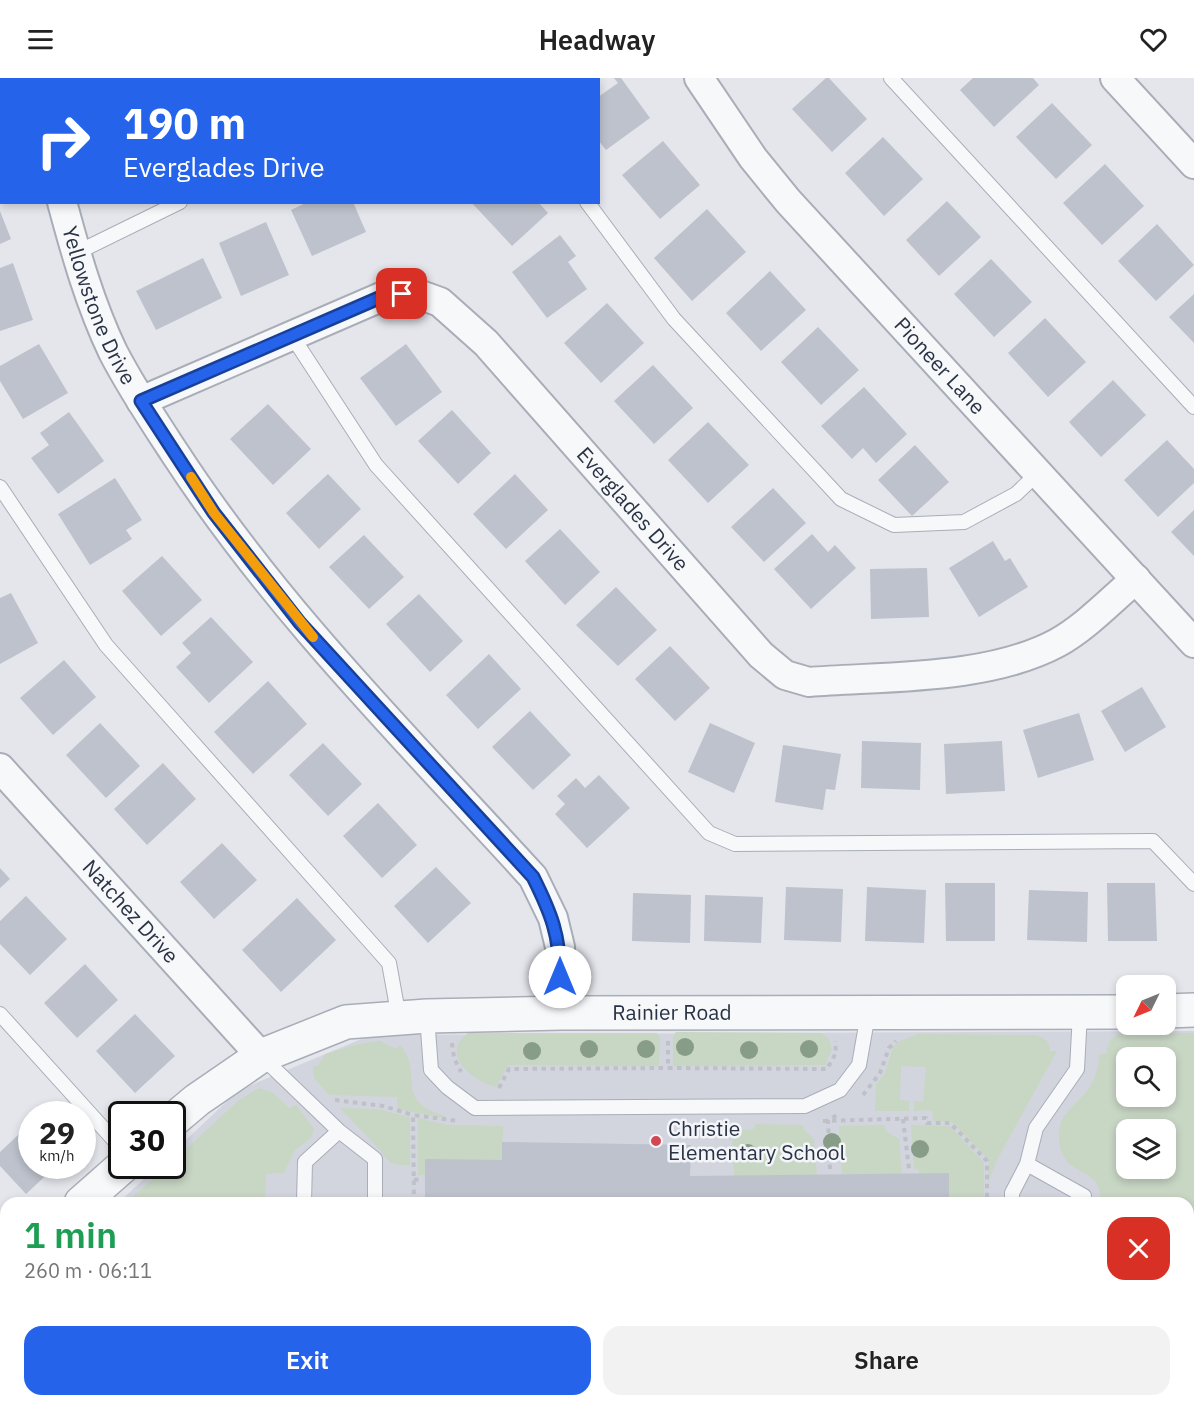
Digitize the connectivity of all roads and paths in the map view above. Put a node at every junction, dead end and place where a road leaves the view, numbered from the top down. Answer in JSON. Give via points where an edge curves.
{"nodes":[{"id":1,"x":891,"y":78,"type":"edge"},
{"id":2,"x":1115,"y":78,"type":"edge"},
{"id":3,"x":706,"y":80,"type":"edge"},
{"id":4,"x":1194,"y":165,"type":"edge"},
{"id":5,"x":63,"y":204,"type":"edge"},
{"id":6,"x":176,"y":204,"type":"edge"},
{"id":7,"x":588,"y":204,"type":"edge"},
{"id":8,"x":76,"y":253,"type":"junction"},
{"id":9,"x":292,"y":336,"type":"junction"},
{"id":10,"x":141,"y":401,"type":"junction"},
{"id":11,"x":1194,"y":407,"type":"edge"},
{"id":12,"x":1038,"y":473,"type":"junction"},
{"id":13,"x":0,"y":487,"type":"edge"},
{"id":14,"x":1136,"y":579,"type":"junction"},
{"id":15,"x":1194,"y":643,"type":"edge"},
{"id":16,"x":0,"y":768,"type":"edge"},
{"id":17,"x":1194,"y":884,"type":"edge"},
{"id":18,"x":1194,"y":1010,"type":"edge"},
{"id":19,"x":1176,"y":1011,"type":"edge"},
{"id":20,"x":1116,"y":1012,"type":"edge"},
{"id":21,"x":561,"y":1013,"type":"junction"},
{"id":22,"x":1080,"y":1013,"type":"junction"},
{"id":23,"x":0,"y":1014,"type":"edge"},
{"id":24,"x":868,"y":1014,"type":"junction"},
{"id":25,"x":413,"y":1017,"type":"junction"},
{"id":26,"x":903,"y":1034,"type":"dead end"},
{"id":27,"x":455,"y":1038,"type":"dead end"},
{"id":28,"x":261,"y":1056,"type":"junction"},
{"id":29,"x":668,"y":1068,"type":"dead end"},
{"id":30,"x":470,"y":1080,"type":"dead end"},
{"id":31,"x":489,"y":1090,"type":"dead end"},
{"id":32,"x":860,"y":1099,"type":"dead end"},
{"id":33,"x":332,"y":1100,"type":"dead end"},
{"id":34,"x":186,"y":1109,"type":"edge"},
{"id":35,"x":845,"y":1111,"type":"dead end"},
{"id":36,"x":413,"y":1115,"type":"junction"},
{"id":37,"x":903,"y":1119,"type":"junction"},
{"id":38,"x":828,"y":1120,"type":"junction"},
{"id":39,"x":461,"y":1121,"type":"dead end"},
{"id":40,"x":816,"y":1121,"type":"dead end"},
{"id":41,"x":339,"y":1131,"type":"junction"},
{"id":42,"x":108,"y":1134,"type":"edge"},
{"id":43,"x":1028,"y":1164,"type":"junction"},
{"id":44,"x":830,"y":1168,"type":"dead end"},
{"id":45,"x":909,"y":1169,"type":"dead end"},
{"id":46,"x":108,"y":1179,"type":"edge"},
{"id":47,"x":423,"y":1179,"type":"dead end"},
{"id":48,"x":414,"y":1180,"type":"junction"},
{"id":49,"x":88,"y":1197,"type":"edge"},
{"id":50,"x":304,"y":1197,"type":"edge"},
{"id":51,"x":375,"y":1197,"type":"edge"},
{"id":52,"x":414,"y":1197,"type":"edge"},
{"id":53,"x":987,"y":1197,"type":"edge"},
{"id":54,"x":1012,"y":1197,"type":"edge"},
{"id":55,"x":1084,"y":1197,"type":"edge"}],
"edges":[{"from":1,"to":11,"type":"lane"},
{"from":2,"to":4,"type":"street"},
{"from":3,"to":12,"type":"street","name":"Pioneer Lane","via":[[753,158],[788,201]]},
{"from":5,"to":8,"type":"street","name":"Yellowstone Drive"},
{"from":6,"to":8,"type":"lane"},
{"from":7,"to":12,"type":"lane","via":[[674,319],[841,499],[894,525],[964,522],[1016,494]]},
{"from":8,"to":10,"type":"street","name":"Yellowstone Drive","via":[[113,351]]},
{"from":9,"to":10,"type":"street","name":"Everglades Drive"},
{"from":9,"to":14,"type":"street","name":"Everglades Drive","via":[[388,294],[415,293],[440,302],[486,343],[761,655],[785,675],[809,682],[978,669],[1021,659],[1059,642]]},
{"from":9,"to":17,"type":"lane","via":[[376,465],[709,833],[735,844],[1153,841]]},
{"from":10,"to":21,"type":"street","name":"Yellowstone Drive","via":[[214,513],[300,623],[533,877],[553,918],[560,947]]},
{"from":12,"to":14,"type":"street","name":"Pioneer Lane"},
{"from":13,"to":25,"type":"lane","via":[[106,645],[388,963]]},
{"from":14,"to":15,"type":"street","name":"Pioneer Lane"},
{"from":16,"to":28,"type":"street","name":"Natchez Drive"},
{"from":18,"to":19,"type":"street"},
{"from":20,"to":22,"type":"street","name":"Rainier Road"},
{"from":21,"to":24,"type":"street","name":"Rainier Road"},
{"from":21,"to":25,"type":"street","name":"Rainier Road"},
{"from":22,"to":24,"type":"street","name":"Rainier Road"},
{"from":22,"to":43,"type":"lane","via":[[1077,1069],[1036,1128]]},
{"from":23,"to":42,"type":"lane"},
{"from":24,"to":25,"type":"lane","via":[[859,1065],[840,1090],[805,1106],[793,1107],[475,1108],[447,1088],[431,1070]]},
{"from":25,"to":28,"type":"street","name":"Rainier Road","via":[[346,1022]]},
{"from":26,"to":32,"type":"path","via":[[889,1048],[880,1073]]},
{"from":27,"to":30,"type":"path","via":[[454,1058]]},
{"from":28,"to":34,"type":"street","name":"Rainier Road"},
{"from":28,"to":41,"type":"lane"},
{"from":29,"to":31,"type":"path","via":[[509,1069],[498,1090]]},
{"from":33,"to":36,"type":"path","via":[[383,1106]]},
{"from":35,"to":38,"type":"path"},
{"from":36,"to":39,"type":"path"},
{"from":36,"to":48,"type":"path"},
{"from":37,"to":38,"type":"path"},
{"from":37,"to":45,"type":"path"},
{"from":37,"to":53,"type":"path","via":[[950,1123],[987,1161]]},
{"from":38,"to":40,"type":"path"},
{"from":38,"to":44,"type":"path"},
{"from":41,"to":50,"type":"lane","via":[[305,1161]]},
{"from":41,"to":51,"type":"lane","via":[[375,1159]]},
{"from":43,"to":54,"type":"lane"},
{"from":43,"to":55,"type":"lane"},
{"from":46,"to":49,"type":"street"},
{"from":47,"to":48,"type":"path"},
{"from":48,"to":52,"type":"path"}]}
